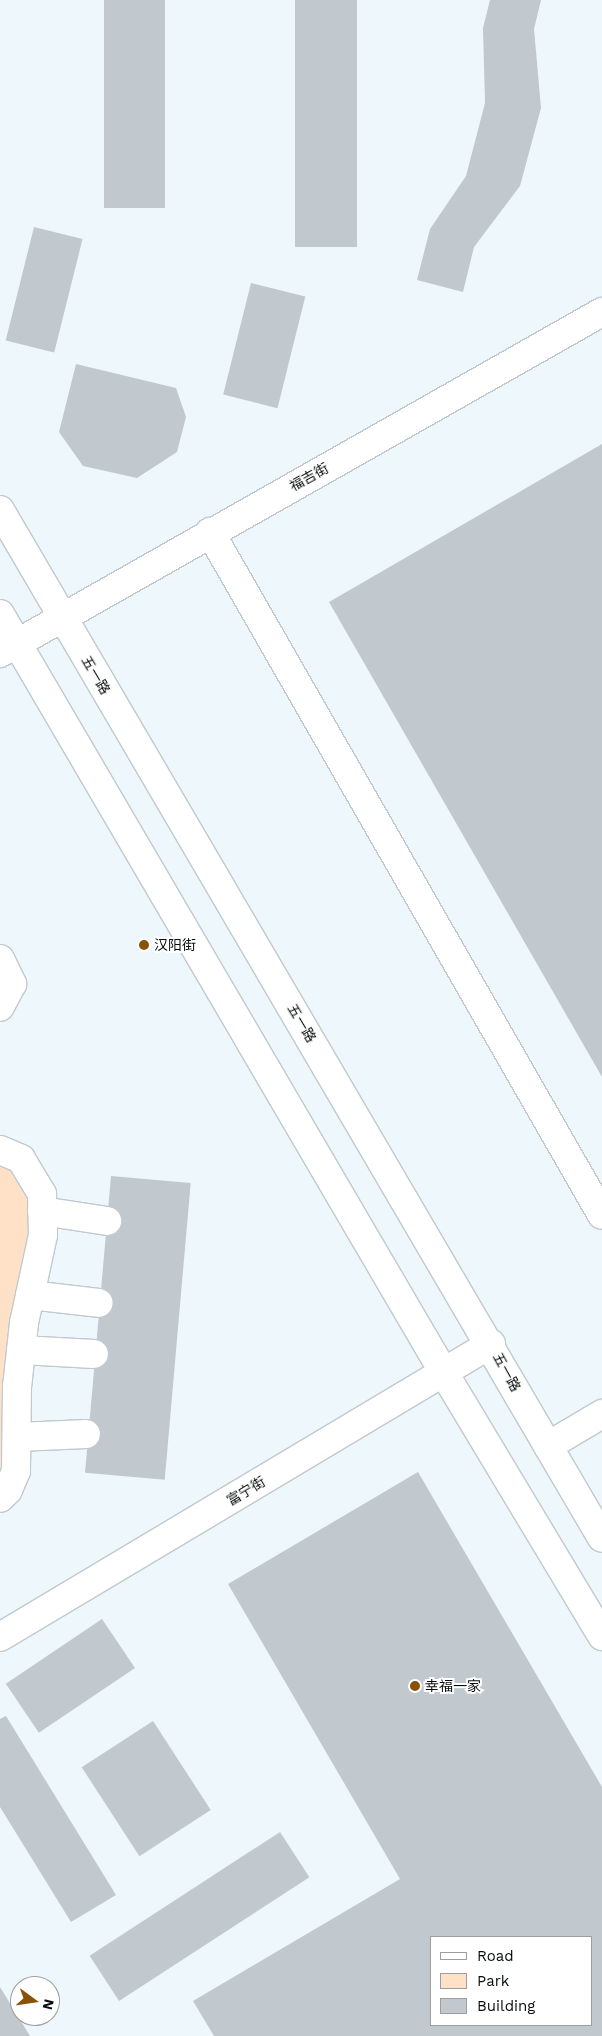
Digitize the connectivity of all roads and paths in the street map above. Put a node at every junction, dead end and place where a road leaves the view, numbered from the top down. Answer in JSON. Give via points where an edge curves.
{"nodes":[{"id":1,"x":602,"y":312,"type":"edge"},
{"id":2,"x":0,"y":510,"type":"edge"},
{"id":3,"x":210,"y":532,"type":"junction"},
{"id":4,"x":0,"y":614,"type":"edge"},
{"id":5,"x":62,"y":618,"type":"junction"},
{"id":6,"x":8,"y":648,"type":"edge"},
{"id":7,"x":0,"y":959,"type":"edge"},
{"id":8,"x":0,"y":1007,"type":"edge"},
{"id":9,"x":0,"y":1150,"type":"edge"},
{"id":10,"x":42,"y":1211,"type":"junction"},
{"id":11,"x":602,"y":1215,"type":"edge"},
{"id":12,"x":107,"y":1221,"type":"dead end"},
{"id":13,"x":30,"y":1295,"type":"junction"},
{"id":14,"x":99,"y":1303,"type":"dead end"},
{"id":15,"x":491,"y":1344,"type":"junction"},
{"id":16,"x":21,"y":1350,"type":"junction"},
{"id":17,"x":94,"y":1354,"type":"dead end"},
{"id":18,"x":444,"y":1373,"type":"junction"},
{"id":19,"x":602,"y":1414,"type":"edge"},
{"id":20,"x":86,"y":1434,"type":"dead end"},
{"id":21,"x":18,"y":1438,"type":"junction"},
{"id":22,"x":548,"y":1446,"type":"junction"},
{"id":23,"x":0,"y":1498,"type":"edge"},
{"id":24,"x":602,"y":1538,"type":"edge"},
{"id":25,"x":602,"y":1636,"type":"edge"},
{"id":26,"x":0,"y":1637,"type":"edge"}],
"edges":[{"from":1,"to":3,"type":"main road","name":"福吉街"},
{"from":2,"to":5,"type":"main road","name":"五一路"},
{"from":3,"to":5,"type":"main road","name":"福吉街"},
{"from":3,"to":11,"type":"main road"},
{"from":4,"to":6,"type":"main road"},
{"from":5,"to":6,"type":"main road","name":"福吉街"},
{"from":5,"to":15,"type":"main road","name":"五一路"},
{"from":6,"to":18,"type":"main road"},
{"from":7,"to":8,"type":"main road","via":[[12,984]]},
{"from":9,"to":10,"type":"main road","via":[[21,1159],[42,1194]]},
{"from":10,"to":12,"type":"main road"},
{"from":10,"to":13,"type":"main road","via":[[43,1235]]},
{"from":13,"to":14,"type":"main road"},
{"from":13,"to":16,"type":"main road"},
{"from":15,"to":18,"type":"main road","name":"富宁街"},
{"from":15,"to":22,"type":"main road","name":"五一路"},
{"from":16,"to":17,"type":"main road"},
{"from":16,"to":21,"type":"main road","via":[[17,1387]]},
{"from":18,"to":25,"type":"main road"},
{"from":18,"to":26,"type":"main road","name":"富宁街"},
{"from":19,"to":22,"type":"main road"},
{"from":20,"to":21,"type":"main road"},
{"from":21,"to":23,"type":"main road","via":[[16,1471],[8,1490]]},
{"from":22,"to":24,"type":"main road","name":"五一路"}]}
